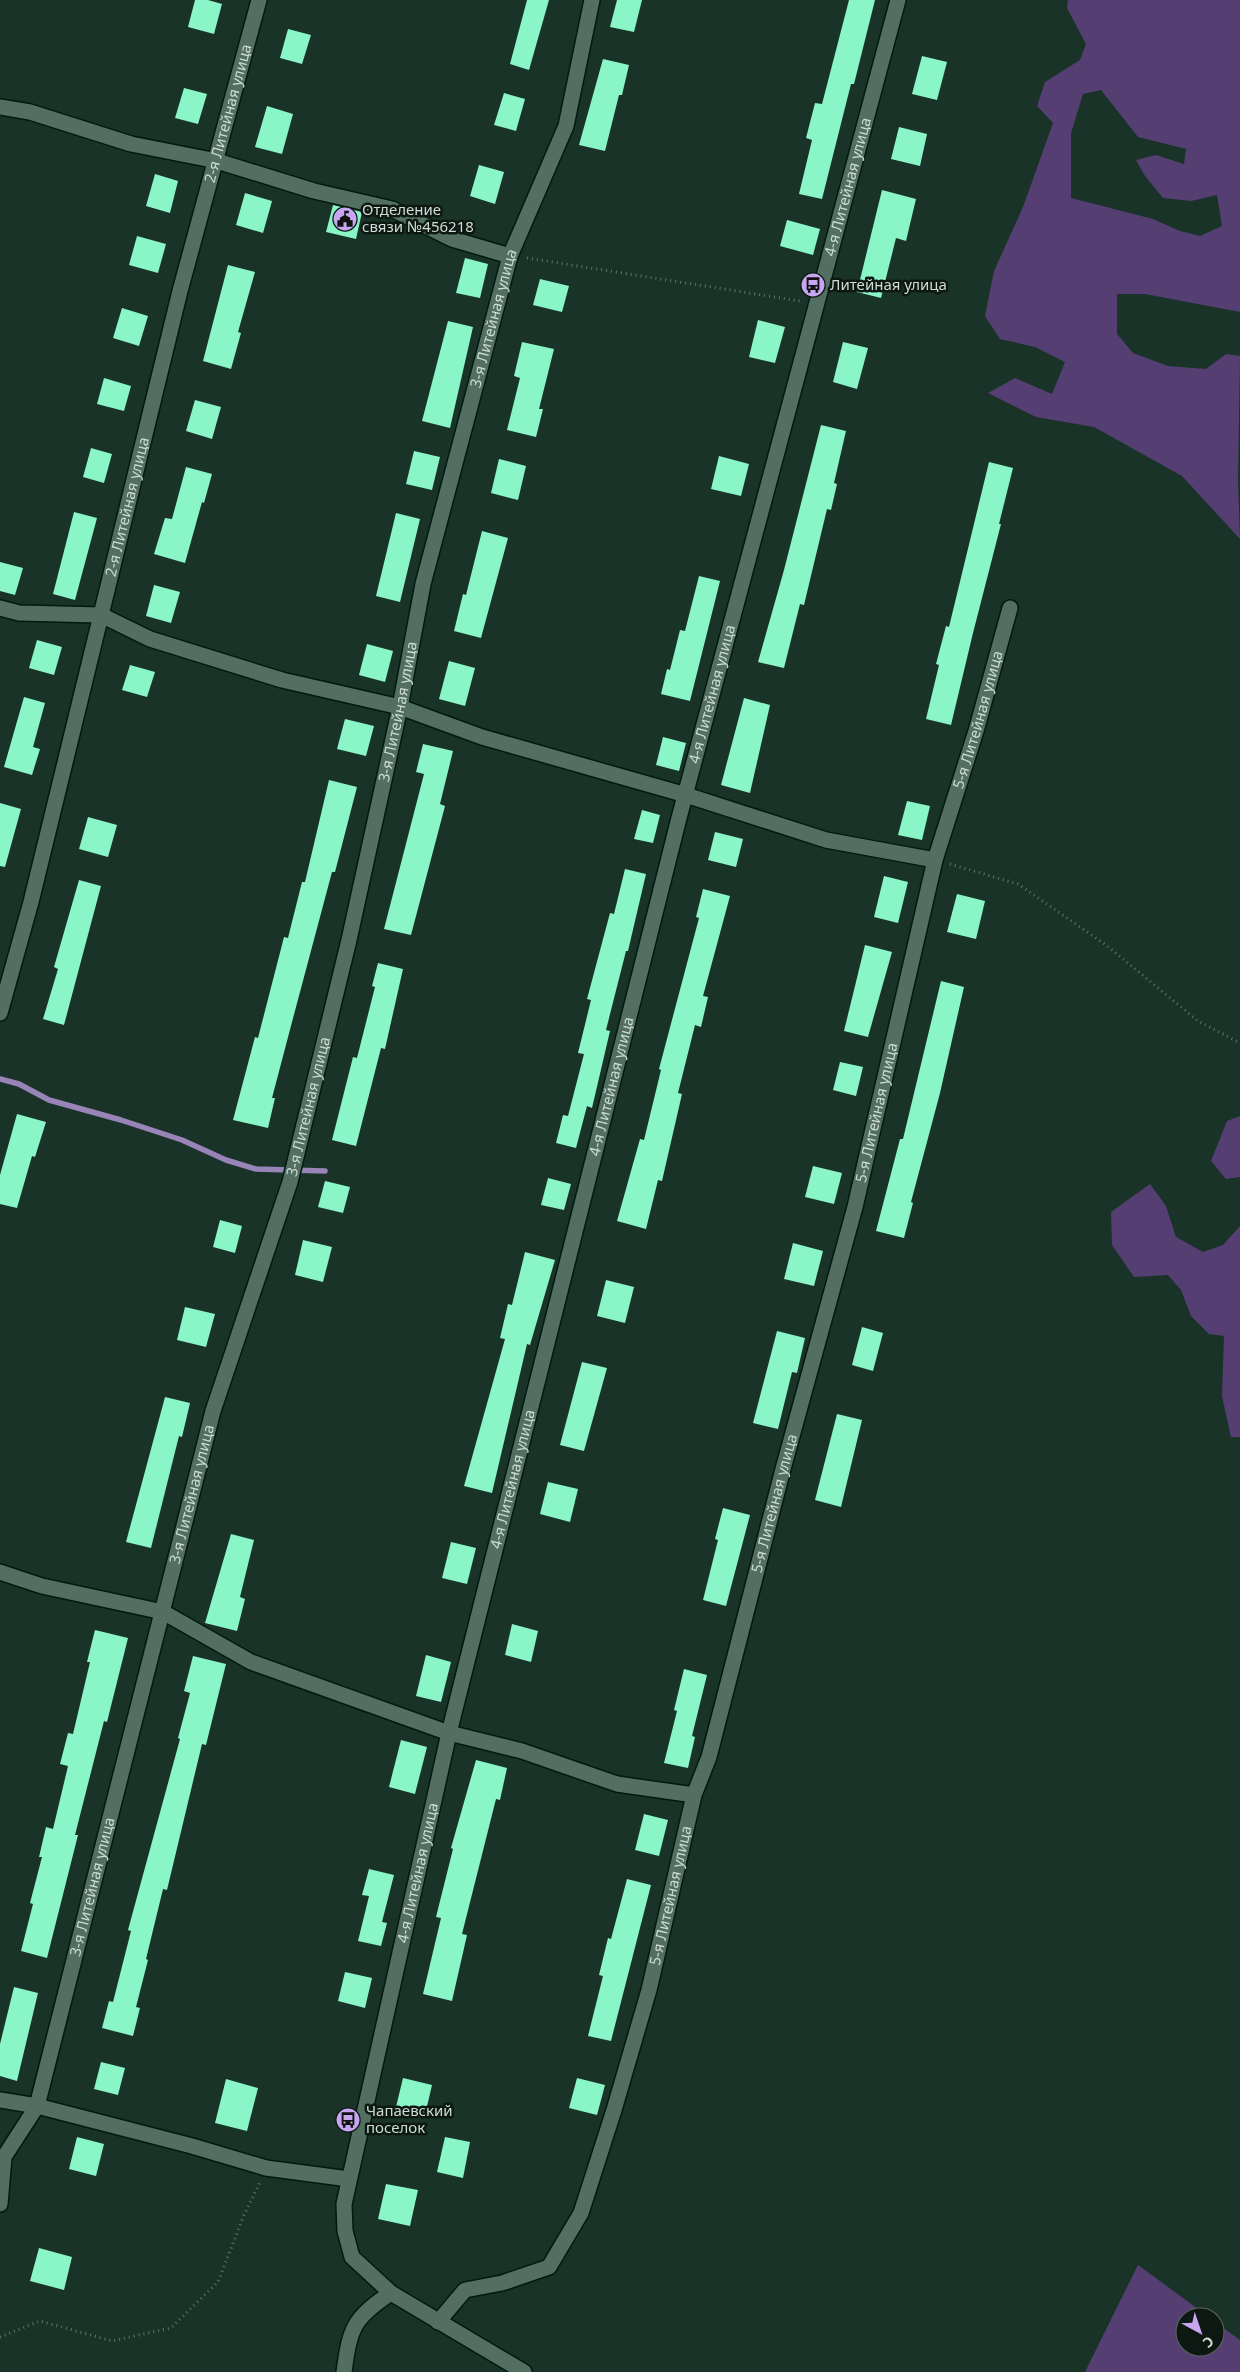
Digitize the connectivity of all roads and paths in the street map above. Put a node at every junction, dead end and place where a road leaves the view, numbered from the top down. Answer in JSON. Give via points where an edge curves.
{"nodes":[{"id":1,"x":259,"y":0,"type":"edge"},
{"id":2,"x":592,"y":0,"type":"edge"},
{"id":3,"x":898,"y":0,"type":"edge"},
{"id":4,"x":0,"y":107,"type":"edge"},
{"id":5,"x":217,"y":160,"type":"junction"},
{"id":6,"x":510,"y":256,"type":"junction"},
{"id":7,"x":816,"y":303,"type":"junction"},
{"id":8,"x":0,"y":608,"type":"edge"},
{"id":9,"x":1010,"y":608,"type":"dead end"},
{"id":10,"x":101,"y":615,"type":"junction"},
{"id":11,"x":400,"y":707,"type":"junction"},
{"id":12,"x":686,"y":794,"type":"junction"},
{"id":13,"x":934,"y":860,"type":"junction"},
{"id":14,"x":0,"y":1013,"type":"edge"},
{"id":15,"x":1240,"y":1043,"type":"edge"},
{"id":16,"x":0,"y":1572,"type":"edge"},
{"id":17,"x":163,"y":1612,"type":"junction"},
{"id":18,"x":449,"y":1733,"type":"junction"},
{"id":19,"x":694,"y":1795,"type":"junction"},
{"id":20,"x":0,"y":2100,"type":"edge"},
{"id":21,"x":37,"y":2106,"type":"junction"},
{"id":22,"x":266,"y":2168,"type":"junction"},
{"id":23,"x":350,"y":2179,"type":"junction"},
{"id":24,"x":0,"y":2204,"type":"edge"},
{"id":25,"x":391,"y":2293,"type":"junction"},
{"id":26,"x":438,"y":2322,"type":"junction"},
{"id":27,"x":0,"y":2337,"type":"edge"},
{"id":28,"x":344,"y":2372,"type":"edge"},
{"id":29,"x":524,"y":2372,"type":"edge"}],
"edges":[{"from":1,"to":5,"type":"street","name":"2-я Литейная улица"},
{"from":2,"to":6,"type":"street","name":"3-я Литейная улица","via":[[566,126]]},
{"from":3,"to":7,"type":"street","name":"4-я Литейная улица"},
{"from":4,"to":5,"type":"street","via":[[30,112],[131,144]]},
{"from":5,"to":6,"type":"street","via":[[314,191],[392,209],[452,239]]},
{"from":5,"to":10,"type":"street","name":"2-я Литейная улица","via":[[180,291]]},
{"from":6,"to":7,"type":"path"},
{"from":6,"to":11,"type":"street","name":"3-я Литейная улица","via":[[423,584]]},
{"from":7,"to":12,"type":"street","name":"4-я Литейная улица"},
{"from":8,"to":10,"type":"street","via":[[19,613]]},
{"from":9,"to":13,"type":"street","name":"5-я Литейная улица","via":[[976,731]]},
{"from":10,"to":11,"type":"street","via":[[150,639],[282,680]]},
{"from":10,"to":14,"type":"street","name":"2-я Литейная улица"},
{"from":11,"to":12,"type":"street","via":[[482,737]]},
{"from":11,"to":17,"type":"street","name":"3-я Литейная улица","via":[[349,940],[290,1182],[213,1411]]},
{"from":12,"to":13,"type":"street","via":[[826,840]]},
{"from":12,"to":18,"type":"street","name":"4-я Литейная улица"},
{"from":13,"to":15,"type":"path","via":[[1018,884],[1106,945],[1198,1021]]},
{"from":13,"to":19,"type":"street","name":"5-я Литейная улица","via":[[855,1207],[709,1757]]},
{"from":16,"to":17,"type":"street","via":[[42,1586]]},
{"from":17,"to":18,"type":"street","via":[[251,1662]]},
{"from":17,"to":21,"type":"street","name":"3-я Литейная улица"},
{"from":18,"to":19,"type":"street","via":[[522,1751],[617,1784]]},
{"from":18,"to":23,"type":"street","name":"4-я Литейная улица"},
{"from":19,"to":26,"type":"street","name":"5-я Литейная улица","via":[[649,1990],[581,2213],[549,2267],[502,2283],[466,2290]]},
{"from":20,"to":21,"type":"street"},
{"from":21,"to":22,"type":"street"},
{"from":21,"to":24,"type":"street","name":"3-я Литейная улица","via":[[4,2157]]},
{"from":22,"to":23,"type":"street"},
{"from":22,"to":27,"type":"path","via":[[218,2282],[171,2328],[112,2341],[40,2321]]},
{"from":23,"to":25,"type":"street","name":"4-я Литейная улица","via":[[344,2204],[352,2257]]},
{"from":25,"to":26,"type":"street","name":"4-я Литейная улица"},
{"from":25,"to":28,"type":"street","via":[[366,2309],[349,2337]]},
{"from":26,"to":29,"type":"street","name":"4-я Литейная улица"}]}
